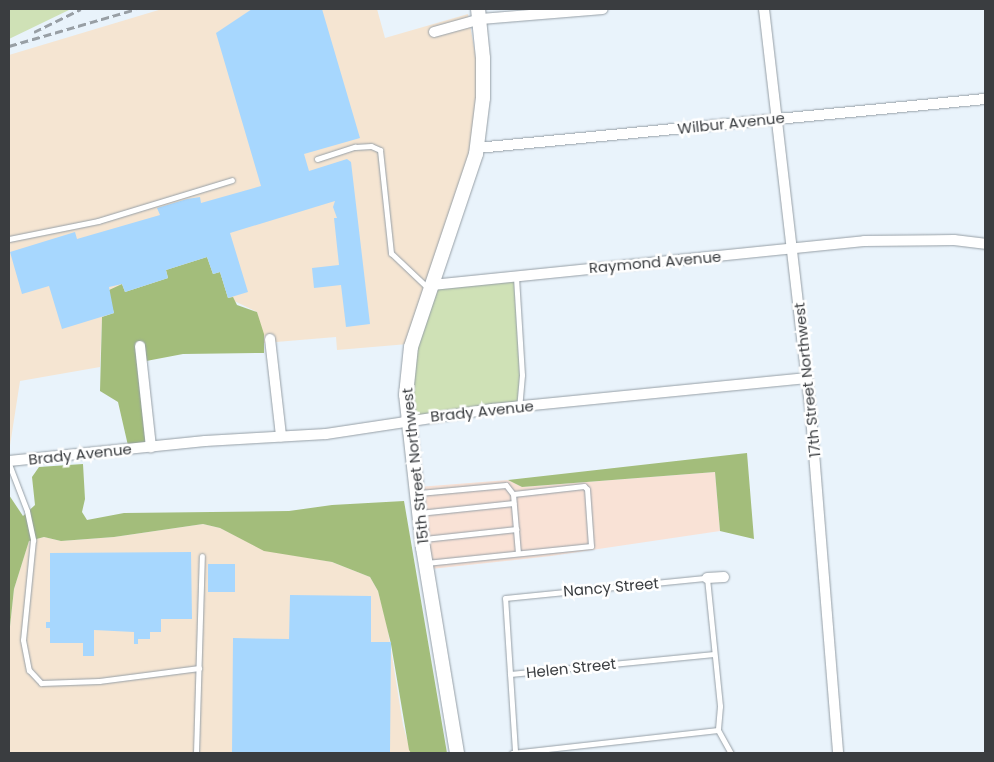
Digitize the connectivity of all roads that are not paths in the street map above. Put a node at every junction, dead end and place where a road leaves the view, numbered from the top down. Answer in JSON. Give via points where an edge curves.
{"nodes":[{"id":1,"x":603,"y":9,"type":"edge"},
{"id":2,"x":764,"y":9,"type":"edge"},
{"id":3,"x":479,"y":14,"type":"edge"},
{"id":4,"x":434,"y":32,"type":"dead end"},
{"id":5,"x":985,"y":99,"type":"edge"},
{"id":6,"x":779,"y":118,"type":"junction"},
{"id":7,"x":476,"y":148,"type":"junction"},
{"id":8,"x":317,"y":159,"type":"dead end"},
{"id":9,"x":232,"y":180,"type":"dead end"},
{"id":10,"x":9,"y":239,"type":"edge"},
{"id":11,"x":985,"y":244,"type":"edge"},
{"id":12,"x":793,"y":249,"type":"junction"},
{"id":13,"x":516,"y":277,"type":"junction"},
{"id":14,"x":431,"y":287,"type":"junction"},
{"id":15,"x":270,"y":339,"type":"dead end"},
{"id":16,"x":140,"y":346,"type":"dead end"},
{"id":17,"x":807,"y":378,"type":"junction"},
{"id":18,"x":519,"y":408,"type":"junction"},
{"id":19,"x":408,"y":421,"type":"junction"},
{"id":20,"x":281,"y":436,"type":"junction"},
{"id":21,"x":151,"y":447,"type":"junction"},
{"id":22,"x":9,"y":463,"type":"edge"},
{"id":23,"x":416,"y":494,"type":"junction"},
{"id":24,"x":513,"y":494,"type":"junction"},
{"id":25,"x":513,"y":503,"type":"junction"},
{"id":26,"x":419,"y":513,"type":"junction"},
{"id":27,"x":516,"y":529,"type":"junction"},
{"id":28,"x":422,"y":540,"type":"junction"},
{"id":29,"x":518,"y":554,"type":"junction"},
{"id":30,"x":202,"y":556,"type":"dead end"},
{"id":31,"x":426,"y":563,"type":"junction"},
{"id":32,"x":724,"y":577,"type":"dead end"},
{"id":33,"x":707,"y":578,"type":"junction"},
{"id":34,"x":714,"y":654,"type":"junction"},
{"id":35,"x":199,"y":668,"type":"junction"},
{"id":36,"x":510,"y":674,"type":"junction"},
{"id":37,"x":718,"y":730,"type":"junction"},
{"id":38,"x":514,"y":752,"type":"edge"},
{"id":39,"x":196,"y":753,"type":"edge"},
{"id":40,"x":457,"y":753,"type":"edge"},
{"id":41,"x":731,"y":753,"type":"edge"},
{"id":42,"x":838,"y":753,"type":"edge"}],
"edges":[{"from":1,"to":3,"type":"street"},
{"from":2,"to":6,"type":"street","name":"17th Street Northwest"},
{"from":3,"to":4,"type":"street"},
{"from":3,"to":7,"type":"street","name":"15th Street Northwest","via":[[482,98]]},
{"from":5,"to":6,"type":"street","name":"Wilbur Avenue"},
{"from":6,"to":7,"type":"street","name":"Wilbur Avenue"},
{"from":6,"to":12,"type":"street","name":"17th Street Northwest"},
{"from":7,"to":14,"type":"street","name":"15th Street Northwest","via":[[466,192]]},
{"from":8,"to":14,"type":"lane","via":[[355,147],[371,146],[380,150],[391,253]]},
{"from":9,"to":10,"type":"lane","via":[[98,221]]},
{"from":11,"to":12,"type":"street","name":"Raymond Avenue","via":[[954,240],[879,240]]},
{"from":12,"to":13,"type":"street","name":"Raymond Avenue"},
{"from":12,"to":17,"type":"street","name":"17th Street Northwest"},
{"from":13,"to":14,"type":"street","name":"Raymond Avenue"},
{"from":13,"to":18,"type":"lane","via":[[522,375]]},
{"from":14,"to":19,"type":"street","name":"15th Street Northwest","via":[[408,361]]},
{"from":15,"to":20,"type":"street"},
{"from":16,"to":21,"type":"street"},
{"from":17,"to":18,"type":"street","name":"Brady Avenue"},
{"from":17,"to":42,"type":"street","name":"17th Street Northwest"},
{"from":18,"to":19,"type":"street","name":"Brady Avenue"},
{"from":19,"to":20,"type":"street","name":"Brady Avenue","via":[[383,427]]},
{"from":19,"to":23,"type":"street","name":"15th Street Northwest"},
{"from":20,"to":21,"type":"street","name":"Brady Avenue"},
{"from":21,"to":22,"type":"street","name":"Brady Avenue"},
{"from":22,"to":35,"type":"lane","via":[[33,540],[23,640],[29,670],[41,683],[99,681]]},
{"from":23,"to":24,"type":"lane","via":[[506,485]]},
{"from":23,"to":26,"type":"street","name":"15th Street Northwest"},
{"from":24,"to":25,"type":"lane"},
{"from":24,"to":29,"type":"lane","via":[[584,486],[593,542],[591,546]]},
{"from":25,"to":26,"type":"lane"},
{"from":25,"to":27,"type":"lane"},
{"from":26,"to":28,"type":"street","name":"15th Street Northwest"},
{"from":27,"to":28,"type":"lane"},
{"from":27,"to":29,"type":"lane"},
{"from":28,"to":31,"type":"street","name":"15th Street Northwest"},
{"from":29,"to":31,"type":"lane"},
{"from":30,"to":35,"type":"lane"},
{"from":31,"to":40,"type":"street","name":"15th Street Northwest"},
{"from":32,"to":33,"type":"street"},
{"from":33,"to":34,"type":"lane"},
{"from":33,"to":36,"type":"lane","name":"Nancy Street","via":[[508,596],[504,602]]},
{"from":34,"to":36,"type":"lane","name":"Helen Street"},
{"from":34,"to":37,"type":"lane","via":[[720,706]]},
{"from":35,"to":39,"type":"lane"},
{"from":36,"to":38,"type":"lane","name":"Helen Street"},
{"from":37,"to":38,"type":"lane"},
{"from":37,"to":41,"type":"lane"}]}
